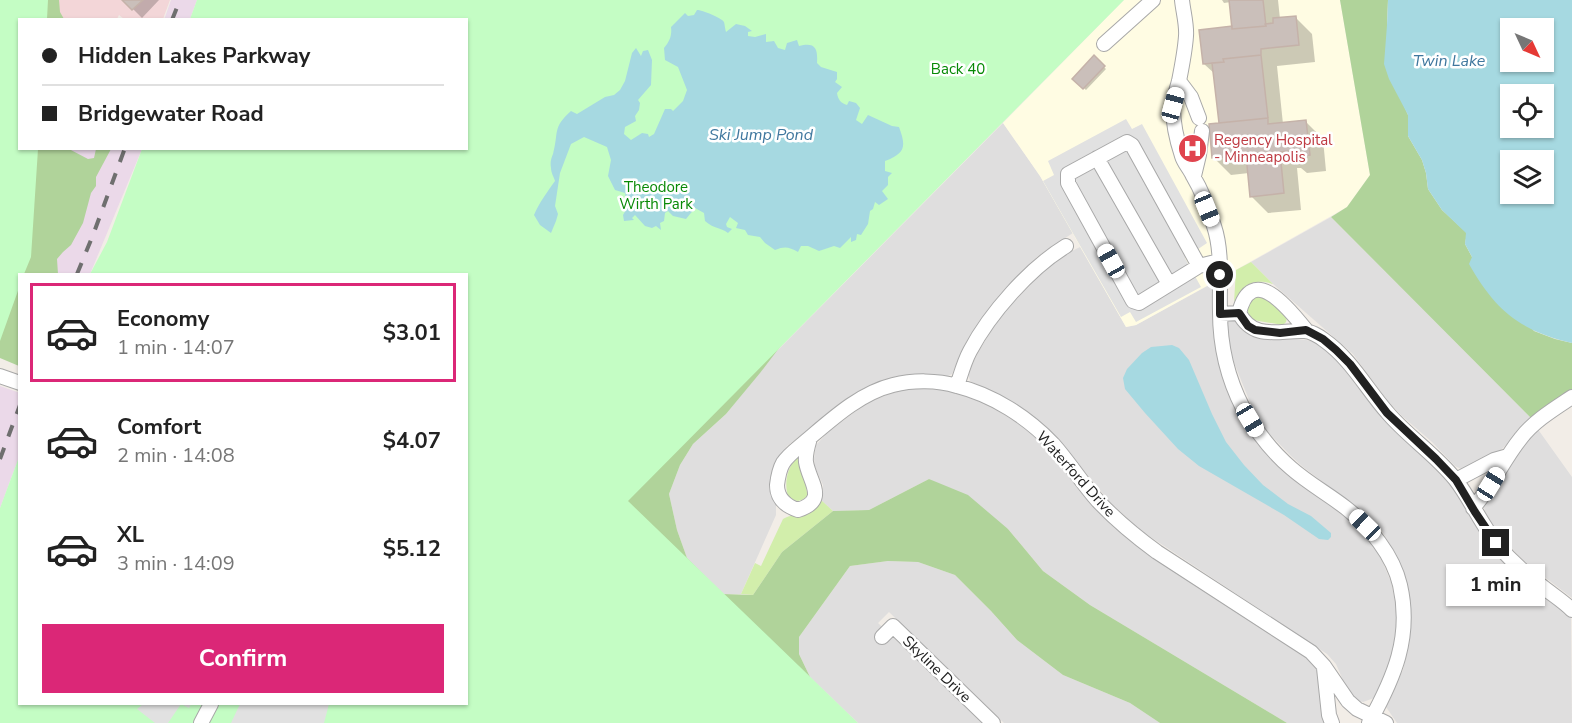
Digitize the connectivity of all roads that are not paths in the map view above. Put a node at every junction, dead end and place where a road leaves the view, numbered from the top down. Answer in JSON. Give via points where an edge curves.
{"nodes":[{"id":1,"x":1153,"y":0,"type":"edge"},
{"id":2,"x":1182,"y":0,"type":"edge"},
{"id":3,"x":1104,"y":44,"type":"dead end"},
{"id":4,"x":1179,"y":81,"type":"junction"},
{"id":5,"x":1097,"y":158,"type":"junction"},
{"id":6,"x":1194,"y":176,"type":"junction"},
{"id":7,"x":1066,"y":246,"type":"dead end"},
{"id":8,"x":1219,"y":261,"type":"junction"},
{"id":9,"x":1199,"y":266,"type":"junction"},
{"id":10,"x":1169,"y":284,"type":"junction"},
{"id":11,"x":1239,"y":313,"type":"junction"},
{"id":12,"x":1220,"y":314,"type":"junction"},
{"id":13,"x":1306,"y":330,"type":"junction"},
{"id":14,"x":0,"y":376,"type":"edge"},
{"id":15,"x":18,"y":382,"type":"edge"},
{"id":16,"x":957,"y":386,"type":"junction"},
{"id":17,"x":1572,"y":397,"type":"edge"},
{"id":18,"x":810,"y":438,"type":"junction"},
{"id":19,"x":1508,"y":456,"type":"junction"},
{"id":20,"x":1456,"y":480,"type":"junction"},
{"id":21,"x":1473,"y":508,"type":"junction"},
{"id":22,"x":1572,"y":610,"type":"edge"},
{"id":23,"x":882,"y":637,"type":"dead end"},
{"id":24,"x":1324,"y":666,"type":"junction"},
{"id":25,"x":210,"y":705,"type":"edge"},
{"id":26,"x":1371,"y":720,"type":"edge"},
{"id":27,"x":201,"y":723,"type":"edge"},
{"id":28,"x":993,"y":723,"type":"edge"},
{"id":29,"x":1332,"y":723,"type":"edge"},
{"id":30,"x":1386,"y":723,"type":"edge"}],
"edges":[{"from":1,"to":3,"type":"street"},
{"from":2,"to":4,"type":"street","via":[[1187,34]]},
{"from":4,"to":6,"type":"street","via":[[1173,105],[1176,135],[1182,159]]},
{"from":4,"to":6,"type":"street","via":[[1191,97],[1200,124]]},
{"from":5,"to":9,"type":"street","via":[[1127,142],[1132,145]]},
{"from":5,"to":10,"type":"street"},
{"from":5,"to":10,"type":"street","via":[[1068,174],[1068,183],[1133,301],[1139,303]]},
{"from":6,"to":8,"type":"street","via":[[1214,225]]},
{"from":7,"to":16,"type":"street","via":[[1040,264],[991,319],[969,352]]},
{"from":8,"to":9,"type":"street"},
{"from":8,"to":12,"type":"street"},
{"from":9,"to":10,"type":"street"},
{"from":11,"to":12,"type":"street"},
{"from":11,"to":13,"type":"street","via":[[1255,330]]},
{"from":11,"to":13,"type":"street","via":[[1241,303],[1251,292],[1268,292]]},
{"from":12,"to":26,"type":"street","via":[[1232,383],[1258,432],[1291,468],[1365,525],[1394,567],[1404,609],[1404,632],[1398,662]]},
{"from":13,"to":20,"type":"street","via":[[1323,339],[1350,364],[1387,413]]},
{"from":14,"to":15,"type":"street"},
{"from":16,"to":18,"type":"street","name":"Waterford Drive","via":[[911,382],[877,390]]},
{"from":16,"to":24,"type":"street","name":"Waterford Drive","via":[[995,401],[1033,426],[1135,536],[1311,652]]},
{"from":17,"to":19,"type":"street","via":[[1522,436]]},
{"from":18,"to":18,"type":"street","name":"Waterford Drive","via":[[788,457],[779,473],[777,492],[781,500],[798,510],[815,498],[805,458]]},
{"from":19,"to":20,"type":"street"},
{"from":19,"to":21,"type":"street"},
{"from":20,"to":21,"type":"street"},
{"from":21,"to":22,"type":"street","via":[[1512,560]]},
{"from":23,"to":28,"type":"street","name":"Skyline Drive","via":[[893,626]]},
{"from":24,"to":26,"type":"street","name":"Waterford Drive","via":[[1348,701]]},
{"from":24,"to":29,"type":"street"},
{"from":25,"to":27,"type":"street"},
{"from":26,"to":30,"type":"street","name":"Waterford Drive"}]}
